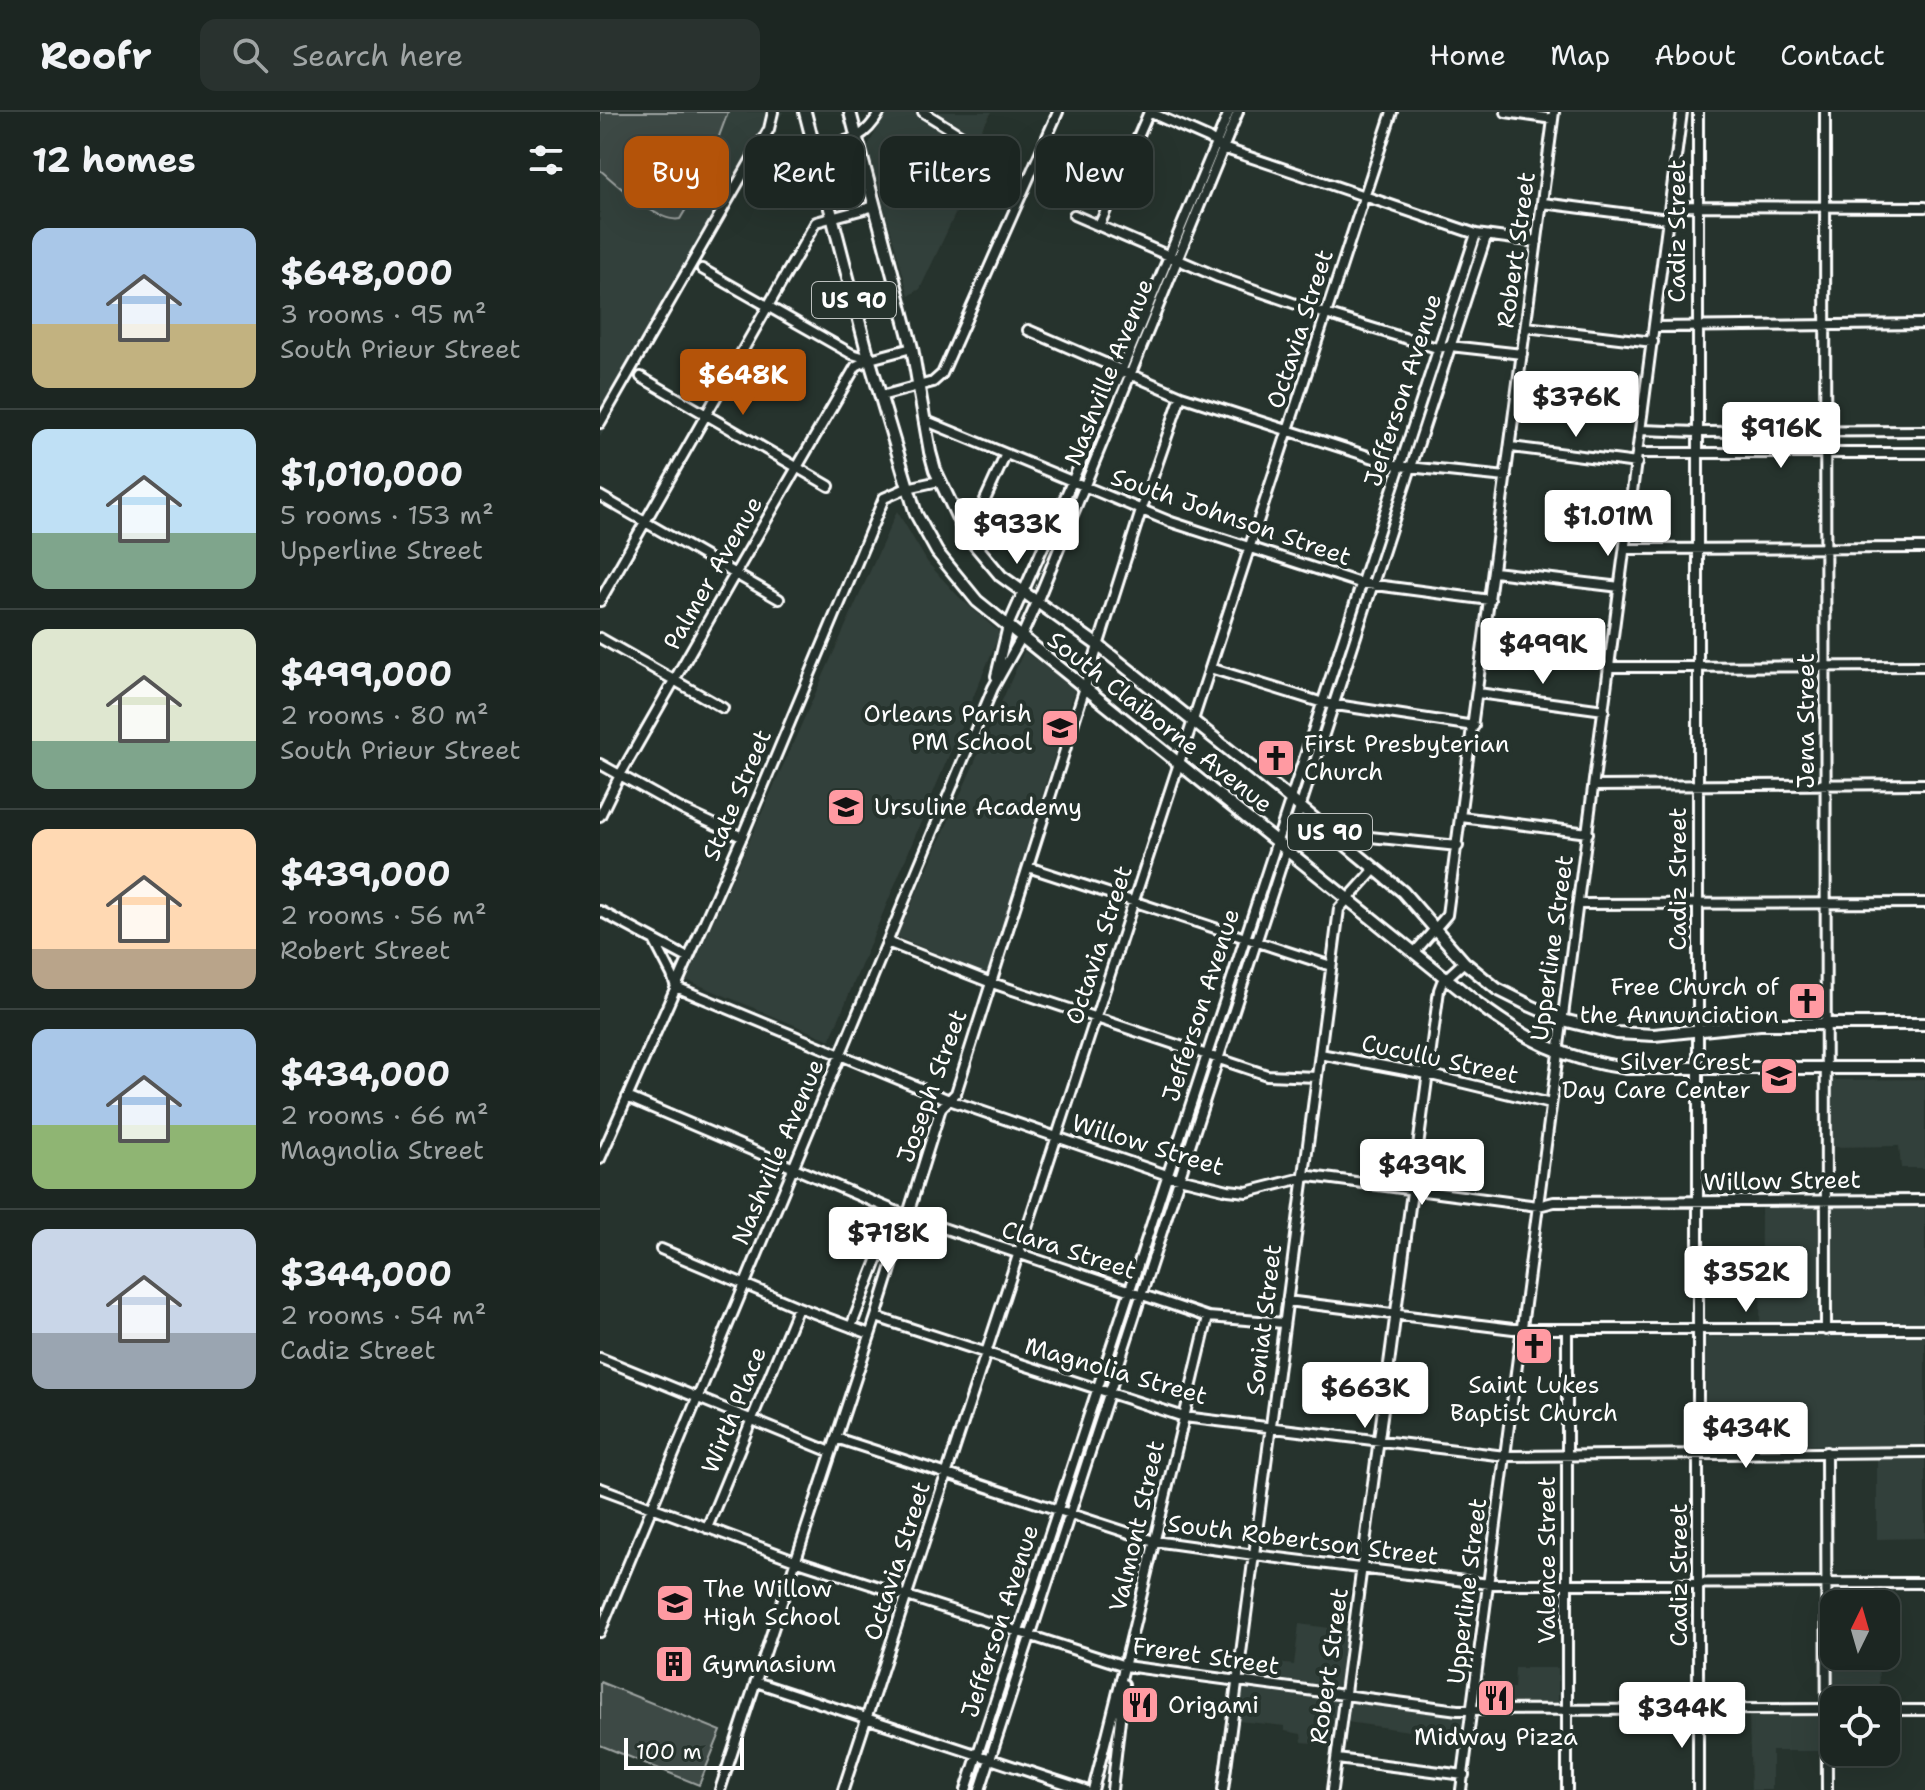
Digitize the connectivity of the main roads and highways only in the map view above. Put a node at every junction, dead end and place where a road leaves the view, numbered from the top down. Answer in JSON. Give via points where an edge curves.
{"nodes":[{"id":1,"x":805,"y":112,"type":"edge"},
{"id":2,"x":850,"y":112,"type":"edge"},
{"id":3,"x":1925,"y":1024,"type":"edge"},
{"id":4,"x":1925,"y":1068,"type":"edge"}],
"edges":[{"from":1,"to":4,"type":"main road","name":"South Claiborne Avenue","number":"US 90","via":[[907,488],[937,552],[977,601],[1446,978],[1516,1032],[1558,1053],[1619,1067]]},
{"from":2,"to":3,"type":"main road","name":"South Claiborne Avenue","number":"US 90","via":[[912,348],[939,481],[965,533],[1001,576],[1099,646],[1403,892],[1464,962],[1497,989],[1563,1020],[1616,1033],[1654,1035],[1760,1024]]}]}
